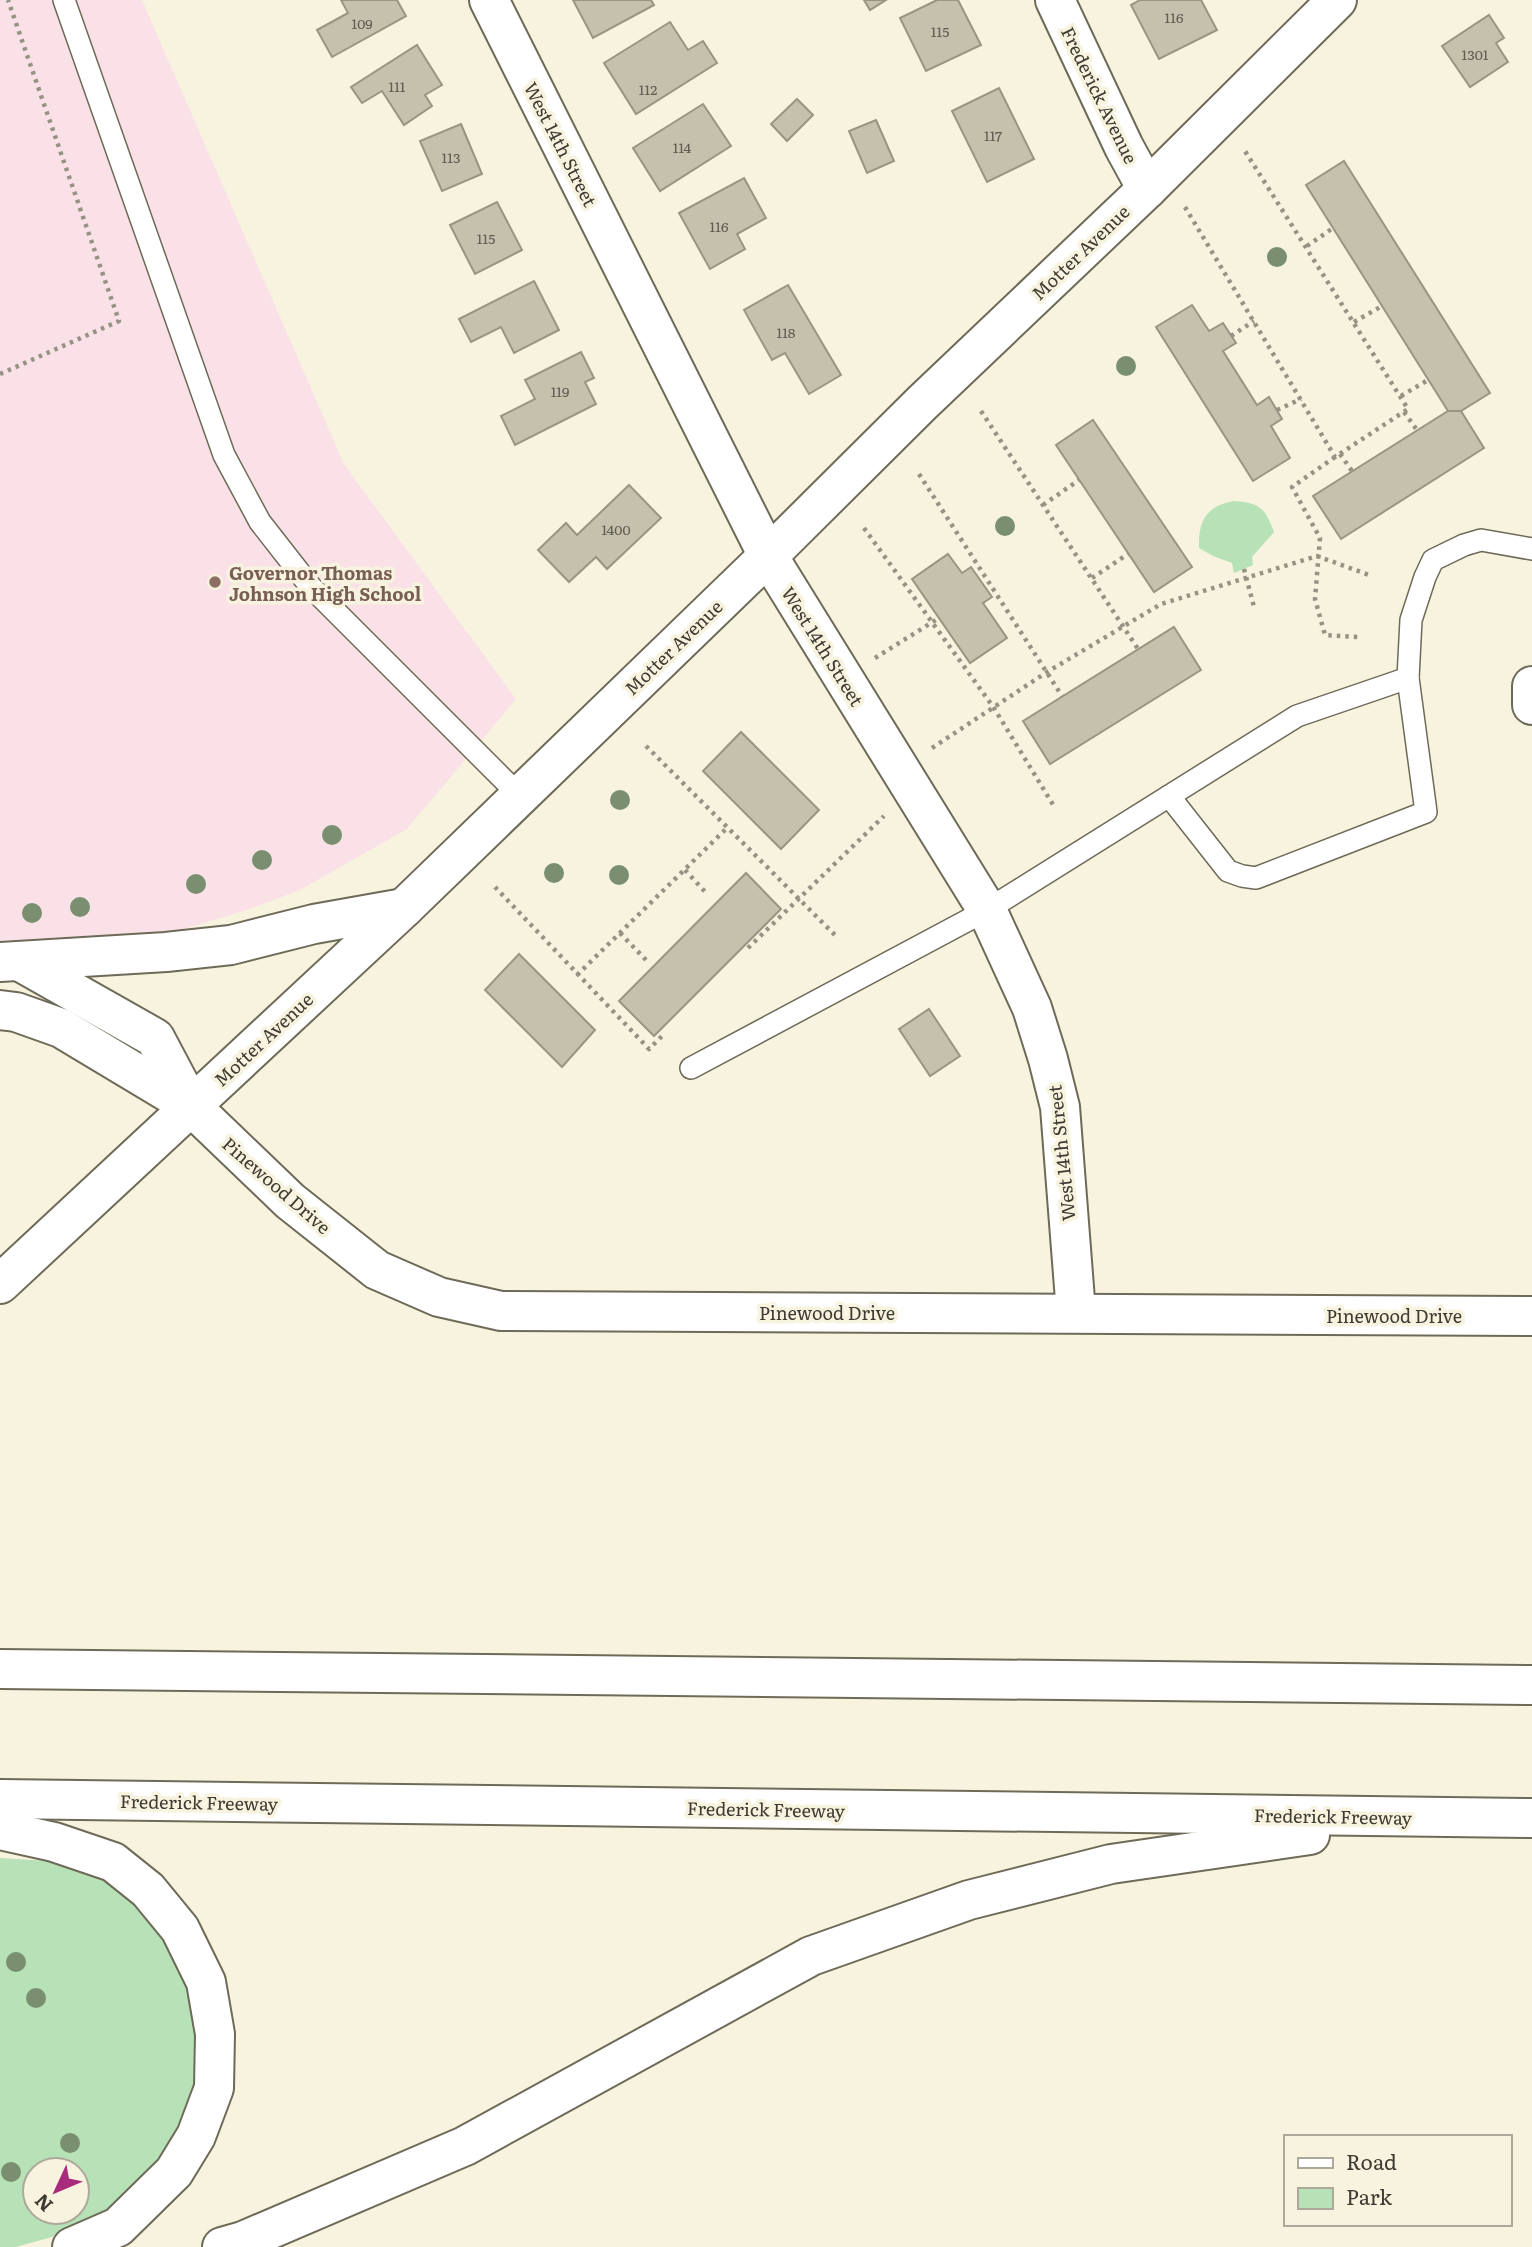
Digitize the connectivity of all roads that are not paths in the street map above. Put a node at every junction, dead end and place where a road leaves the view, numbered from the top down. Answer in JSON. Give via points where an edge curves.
{"nodes":[{"id":1,"x":64,"y":0,"type":"edge"},
{"id":2,"x":489,"y":0,"type":"edge"},
{"id":3,"x":1055,"y":0,"type":"edge"},
{"id":4,"x":1336,"y":0,"type":"edge"},
{"id":5,"x":1147,"y":189,"type":"junction"},
{"id":6,"x":1532,"y":550,"type":"edge"},
{"id":7,"x":768,"y":556,"type":"junction"},
{"id":8,"x":1408,"y":678,"type":"junction"},
{"id":9,"x":1532,"y":686,"type":"edge"},
{"id":10,"x":1532,"y":705,"type":"edge"},
{"id":11,"x":520,"y":796,"type":"junction"},
{"id":12,"x":1169,"y":796,"type":"junction"},
{"id":13,"x":404,"y":908,"type":"junction"},
{"id":14,"x":987,"y":910,"type":"junction"},
{"id":15,"x":9,"y":961,"type":"edge"},
{"id":16,"x":0,"y":1010,"type":"edge"},
{"id":17,"x":691,"y":1068,"type":"dead end"},
{"id":18,"x":191,"y":1106,"type":"junction"},
{"id":19,"x":0,"y":1284,"type":"edge"},
{"id":20,"x":1076,"y":1313,"type":"junction"},
{"id":21,"x":1532,"y":1316,"type":"edge"},
{"id":22,"x":0,"y":1669,"type":"edge"},
{"id":23,"x":1532,"y":1685,"type":"edge"},
{"id":24,"x":0,"y":1799,"type":"edge"},
{"id":25,"x":1430,"y":1818,"type":"junction"},
{"id":26,"x":1532,"y":1818,"type":"edge"},
{"id":27,"x":0,"y":1830,"type":"edge"},
{"id":28,"x":72,"y":2247,"type":"edge"},
{"id":29,"x":222,"y":2247,"type":"edge"}],
"edges":[{"from":1,"to":11,"type":"lane","via":[[224,455],[260,522],[310,586]]},
{"from":2,"to":7,"type":"main road","name":"West 14th Street"},
{"from":3,"to":5,"type":"main road","name":"Frederick Avenue"},
{"from":4,"to":5,"type":"main road","name":"Motter Avenue"},
{"from":5,"to":7,"type":"main road","name":"Motter Avenue"},
{"from":6,"to":8,"type":"lane","via":[[1481,540],[1433,560],[1411,620]]},
{"from":7,"to":11,"type":"main road","name":"Motter Avenue"},
{"from":7,"to":14,"type":"main road","name":"West 14th Street"},
{"from":8,"to":12,"type":"lane","via":[[1297,716]]},
{"from":8,"to":12,"type":"lane","via":[[1426,812],[1256,878],[1228,871]]},
{"from":9,"to":10,"type":"main road"},
{"from":11,"to":13,"type":"main road","name":"Motter Avenue"},
{"from":12,"to":14,"type":"lane"},
{"from":13,"to":15,"type":"main road","via":[[231,945]]},
{"from":13,"to":18,"type":"main road","name":"Motter Avenue"},
{"from":14,"to":17,"type":"lane"},
{"from":14,"to":20,"type":"main road","name":"West 14th Street","via":[[1032,1008],[1060,1107]]},
{"from":15,"to":18,"type":"main road","via":[[155,1038]]},
{"from":16,"to":18,"type":"main road","via":[[61,1028]]},
{"from":18,"to":19,"type":"main road","name":"Motter Avenue"},
{"from":18,"to":20,"type":"main road","name":"Pinewood Drive","via":[[290,1201],[377,1269],[439,1297],[502,1311]]},
{"from":20,"to":21,"type":"main road","name":"Pinewood Drive"},
{"from":22,"to":23,"type":"main road"},
{"from":24,"to":25,"type":"main road","name":"Frederick Freeway"},
{"from":25,"to":26,"type":"main road","name":"Frederick Freeway"},
{"from":25,"to":29,"type":"main road","via":[[1111,1864],[969,1900],[811,1956],[464,2147]]},
{"from":27,"to":28,"type":"main road","via":[[113,1862],[148,1890],[180,1929],[206,1982],[215,2034],[214,2088],[196,2136],[174,2172],[118,2227]]}]}
